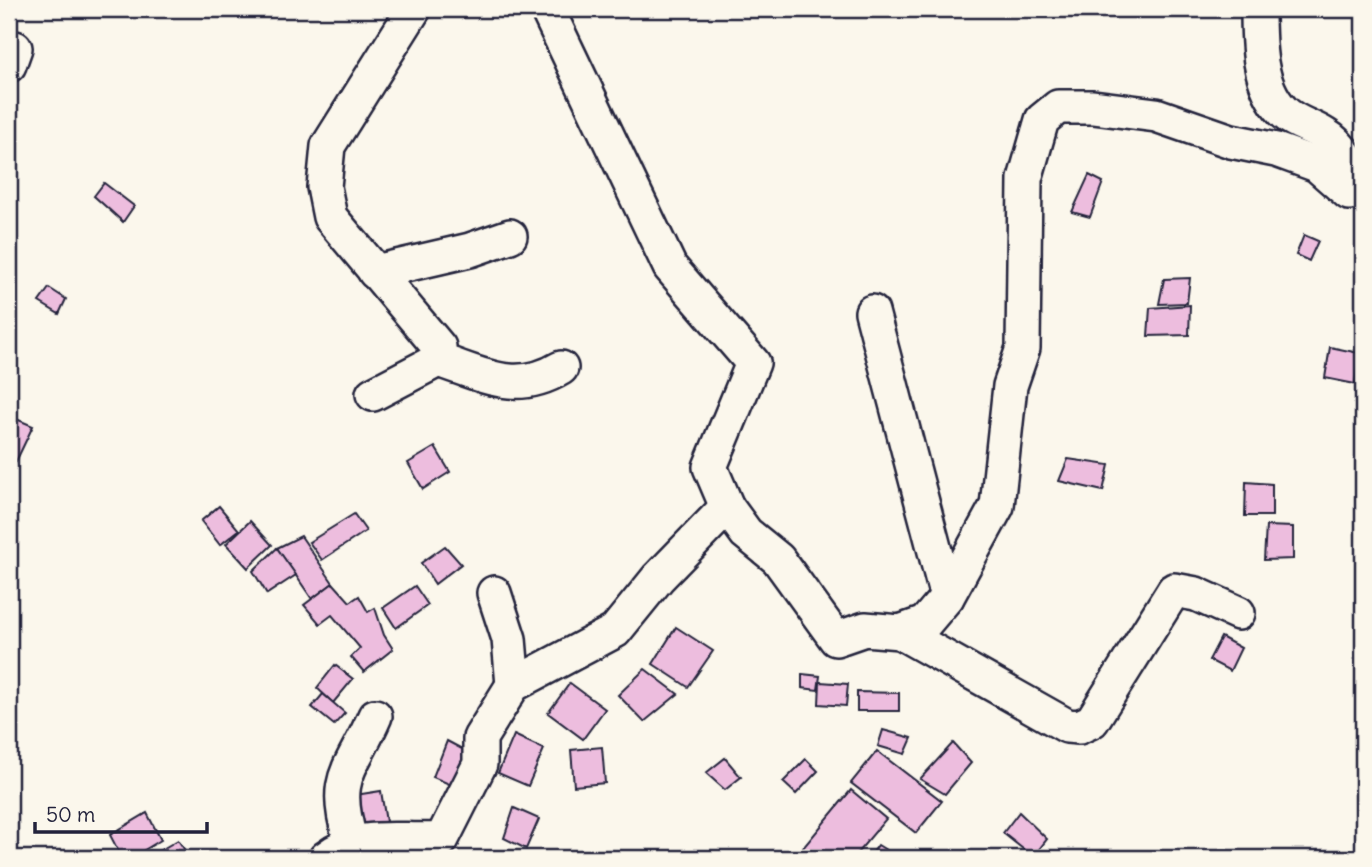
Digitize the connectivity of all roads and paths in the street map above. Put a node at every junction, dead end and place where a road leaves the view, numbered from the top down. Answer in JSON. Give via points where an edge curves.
{"nodes":[{"id":1,"x":414,"y":9,"type":"edge"},
{"id":2,"x":547,"y":9,"type":"edge"},
{"id":3,"x":1258,"y":9,"type":"edge"},
{"id":4,"x":1363,"y":192,"type":"edge"},
{"id":5,"x":510,"y":236,"type":"dead end"},
{"id":6,"x":375,"y":272,"type":"junction"},
{"id":7,"x":872,"y":312,"type":"dead end"},
{"id":8,"x":438,"y":360,"type":"junction"},
{"id":9,"x":561,"y":368,"type":"dead end"},
{"id":10,"x":373,"y":394,"type":"dead end"},
{"id":11,"x":727,"y":507,"type":"junction"},
{"id":12,"x":494,"y":593,"type":"dead end"},
{"id":13,"x":947,"y":597,"type":"junction"},
{"id":14,"x":1238,"y":613,"type":"dead end"},
{"id":15,"x":900,"y":632,"type":"junction"},
{"id":16,"x":513,"y":685,"type":"junction"},
{"id":17,"x":375,"y":716,"type":"dead end"},
{"id":18,"x":356,"y":842,"type":"junction"},
{"id":19,"x":326,"y":858,"type":"edge"}],
"edges":[{"from":1,"to":6,"type":"street","via":[[328,146],[324,187],[330,217]]},
{"from":2,"to":11,"type":"street","via":[[670,267],[753,363],[710,467]]},
{"from":3,"to":4,"type":"street","via":[[1263,71],[1276,102],[1284,113],[1327,136],[1346,155]]},
{"from":4,"to":13,"type":"street","via":[[1349,193],[1307,161],[1156,115],[1058,107],[1042,120],[1025,179],[1023,348],[1010,386],[997,506]]},
{"from":5,"to":6,"type":"street"},
{"from":6,"to":8,"type":"street","via":[[439,347]]},
{"from":7,"to":13,"type":"street"},
{"from":8,"to":9,"type":"street","via":[[522,383],[541,380]]},
{"from":8,"to":10,"type":"street"},
{"from":11,"to":15,"type":"street","via":[[746,533],[778,559],[836,639],[865,629]]},
{"from":11,"to":16,"type":"street","via":[[658,578],[615,631]]},
{"from":12,"to":16,"type":"street","via":[[509,639]]},
{"from":13,"to":15,"type":"street","via":[[925,623]]},
{"from":14,"to":15,"type":"street","via":[[1196,594],[1174,590],[1091,721],[1079,727],[1067,726]]},
{"from":16,"to":18,"type":"street","via":[[480,737],[480,764],[442,839],[410,842],[393,837]]},
{"from":17,"to":18,"type":"street","via":[[343,777],[341,810],[350,838]]},
{"from":18,"to":19,"type":"street"}]}
